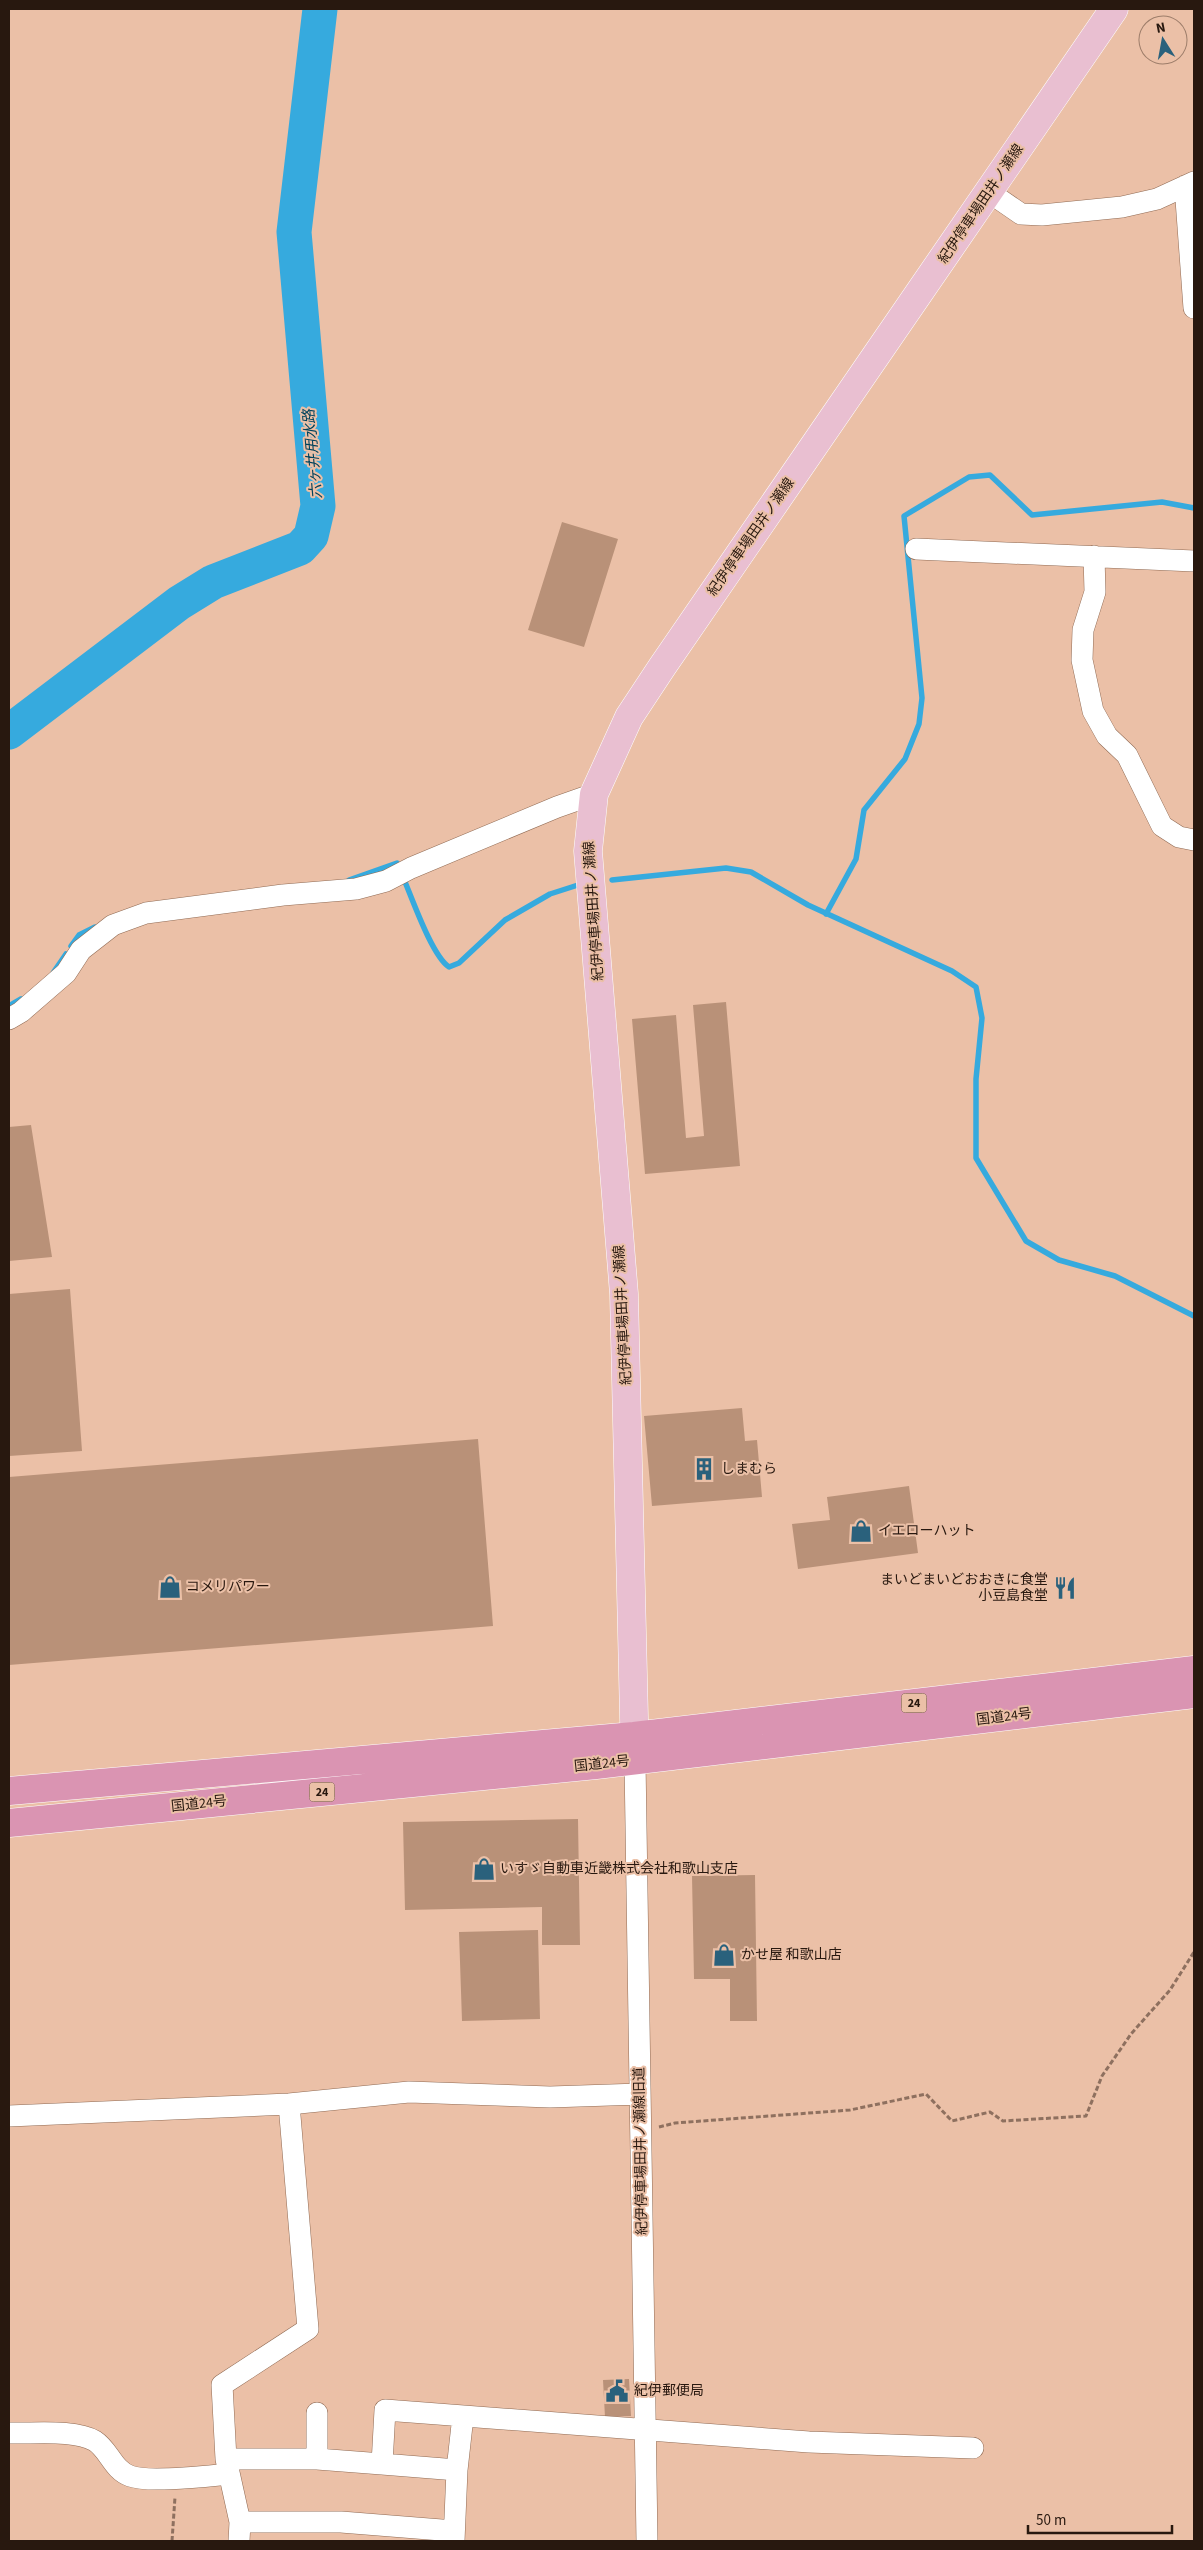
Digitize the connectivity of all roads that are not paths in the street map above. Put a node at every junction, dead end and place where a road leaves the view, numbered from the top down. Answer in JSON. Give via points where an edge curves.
{"nodes":[{"id":1,"x":1114,"y":9,"type":"edge"},
{"id":2,"x":1190,"y":184,"type":"edge"},
{"id":3,"x":989,"y":192,"type":"junction"},
{"id":4,"x":1194,"y":308,"type":"edge"},
{"id":5,"x":916,"y":549,"type":"dead end"},
{"id":6,"x":1094,"y":556,"type":"junction"},
{"id":7,"x":1194,"y":561,"type":"edge"},
{"id":8,"x":594,"y":794,"type":"junction"},
{"id":9,"x":1194,"y":840,"type":"edge"},
{"id":10,"x":9,"y":1019,"type":"edge"},
{"id":11,"x":1194,"y":1670,"type":"edge"},
{"id":12,"x":1194,"y":1694,"type":"edge"},
{"id":13,"x":635,"y":1748,"type":"junction"},
{"id":14,"x":9,"y":1791,"type":"edge"},
{"id":15,"x":9,"y":1823,"type":"edge"},
{"id":16,"x":640,"y":2094,"type":"junction"},
{"id":17,"x":289,"y":2104,"type":"junction"},
{"id":18,"x":9,"y":2116,"type":"edge"},
{"id":19,"x":317,"y":2413,"type":"dead end"},
{"id":20,"x":463,"y":2416,"type":"junction"},
{"id":21,"x":645,"y":2429,"type":"junction"},
{"id":22,"x":9,"y":2433,"type":"edge"},
{"id":23,"x":973,"y":2448,"type":"dead end"},
{"id":24,"x":317,"y":2459,"type":"junction"},
{"id":25,"x":382,"y":2464,"type":"junction"},
{"id":26,"x":228,"y":2466,"type":"junction"},
{"id":27,"x":457,"y":2470,"type":"junction"},
{"id":28,"x":239,"y":2532,"type":"edge"},
{"id":29,"x":454,"y":2536,"type":"edge"},
{"id":30,"x":646,"y":2541,"type":"edge"}],
"edges":[{"from":1,"to":3,"type":"main road","name":"紀伊停車場田井ノ瀬線"},
{"from":2,"to":3,"type":"street","via":[[1157,199],[1122,207],[1042,215],[1021,214]]},
{"from":2,"to":4,"type":"street"},
{"from":3,"to":8,"type":"main road","name":"紀伊停車場田井ノ瀬線","via":[[629,716]]},
{"from":5,"to":6,"type":"street"},
{"from":6,"to":7,"type":"street"},
{"from":6,"to":9,"type":"street","via":[[1095,592],[1082,630],[1082,660],[1093,711],[1107,736],[1127,755],[1162,826]]},
{"from":8,"to":10,"type":"street","via":[[539,814],[386,881],[356,889],[146,913],[113,925],[81,950],[66,973]]},
{"from":8,"to":13,"type":"main road","name":"紀伊停車場田井ノ瀬線","via":[[588,851],[624,1294]]},
{"from":11,"to":13,"type":"highway","name":"国道24号","number":"24"},
{"from":12,"to":13,"type":"highway","name":"国道24号","number":"24"},
{"from":13,"to":14,"type":"highway","name":"国道24号","number":"24"},
{"from":13,"to":15,"type":"highway","name":"国道24号","number":"24"},
{"from":13,"to":16,"type":"street","name":"紀伊停車場田井ノ瀬線旧道"},
{"from":16,"to":17,"type":"street","via":[[550,2097],[408,2092]]},
{"from":16,"to":21,"type":"street","name":"紀伊停車場田井ノ瀬線旧道"},
{"from":17,"to":18,"type":"street"},
{"from":17,"to":26,"type":"street","via":[[308,2329],[222,2385]]},
{"from":19,"to":24,"type":"street"},
{"from":20,"to":21,"type":"street"},
{"from":20,"to":25,"type":"street","via":[[385,2410]]},
{"from":20,"to":27,"type":"street"},
{"from":21,"to":23,"type":"street","via":[[809,2442]]},
{"from":21,"to":30,"type":"street","name":"紀伊停車場田井ノ瀬線旧道"},
{"from":22,"to":26,"type":"street","via":[[76,2434],[96,2442],[118,2469],[131,2476],[177,2478]]},
{"from":24,"to":25,"type":"street"},
{"from":24,"to":26,"type":"street"},
{"from":25,"to":27,"type":"street"},
{"from":26,"to":28,"type":"street"},
{"from":27,"to":29,"type":"street"},
{"from":28,"to":29,"type":"street","via":[[341,2522]]}]}
